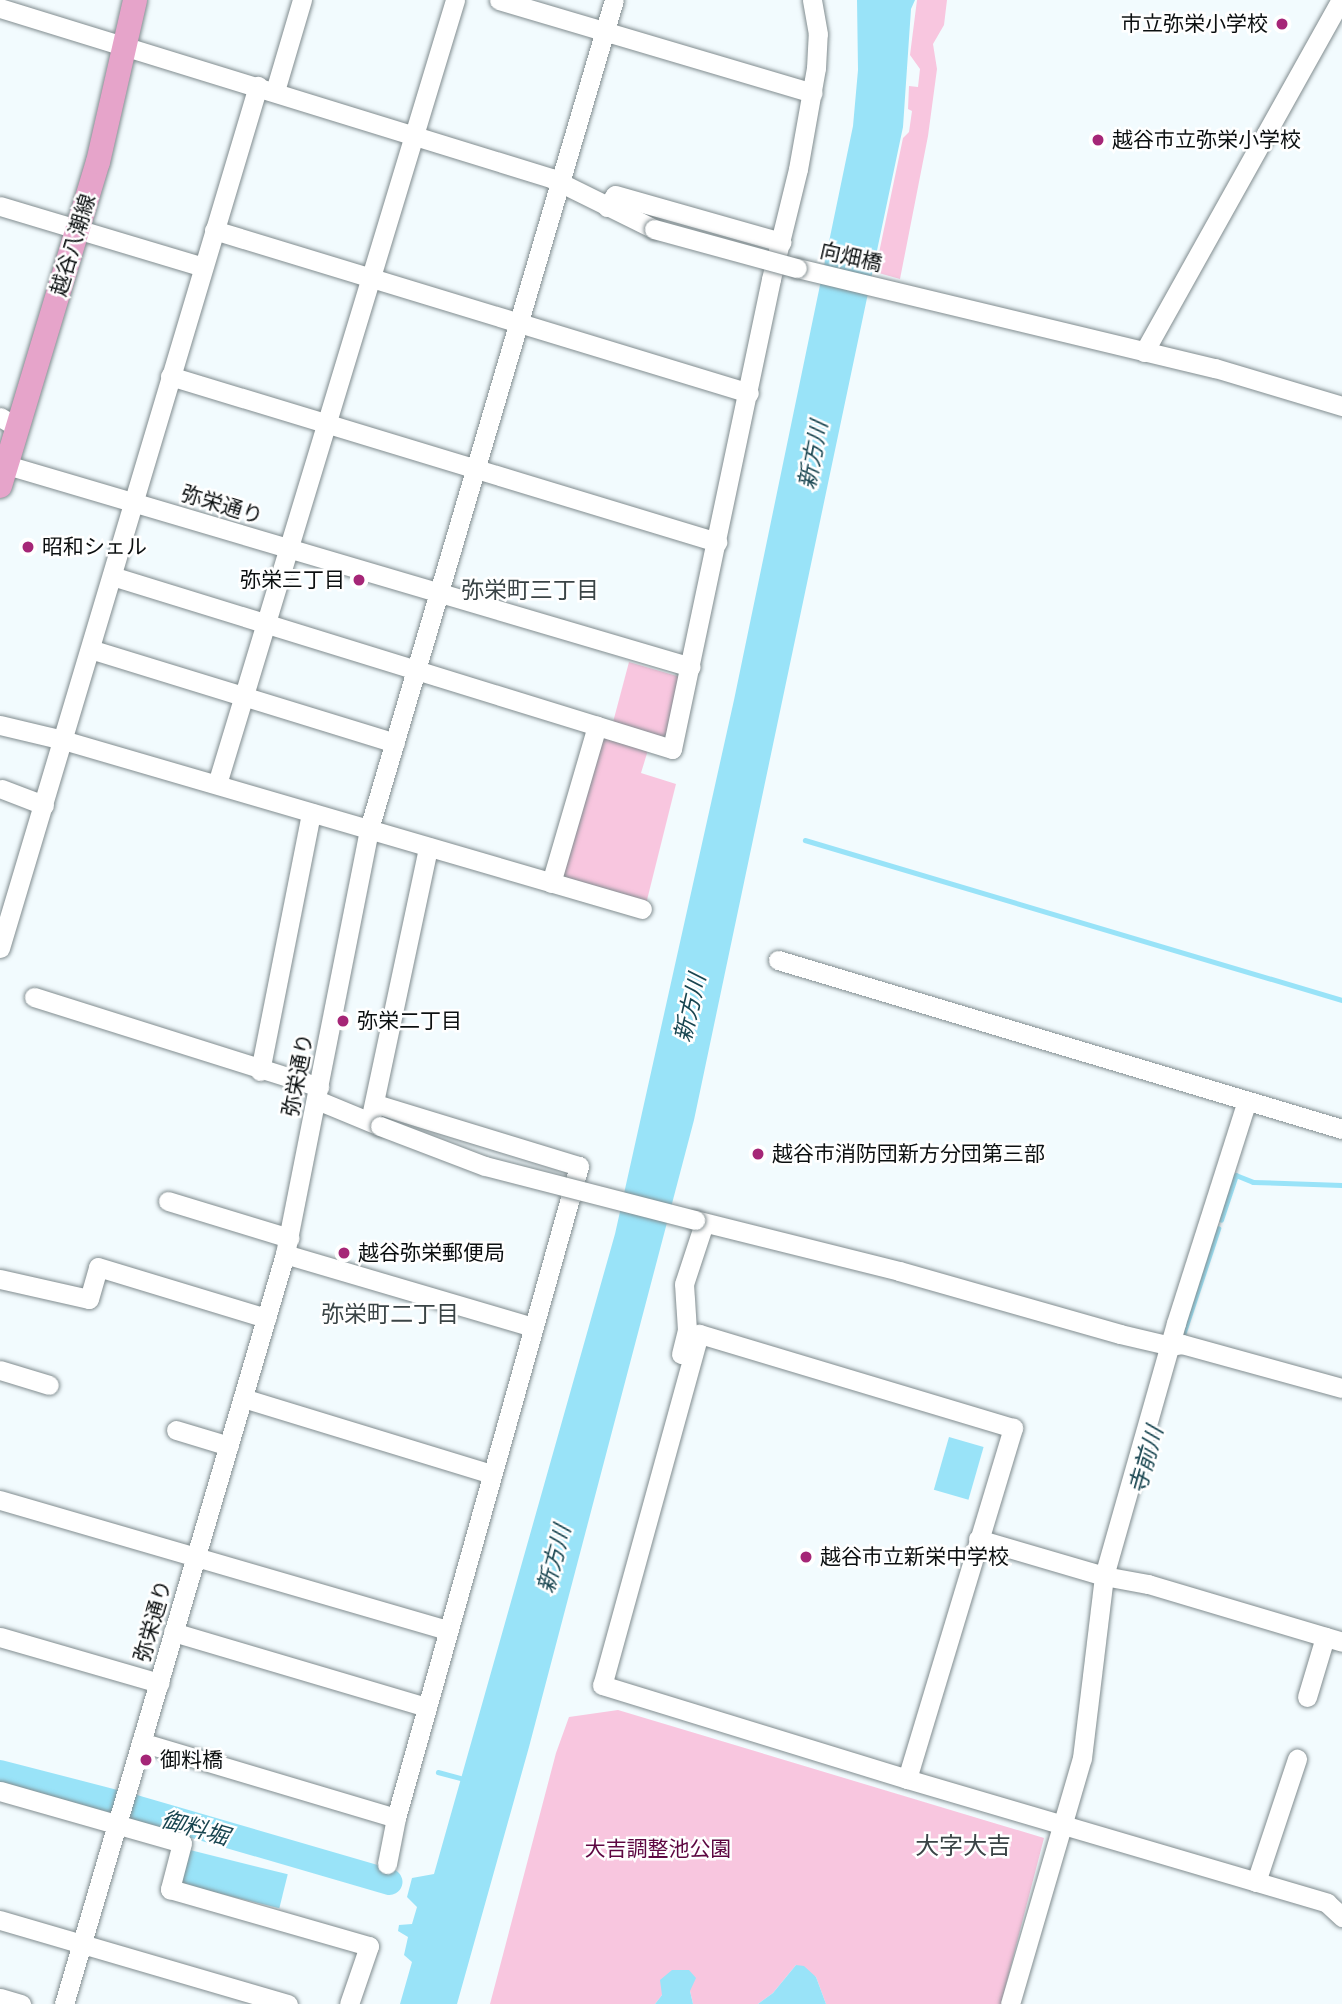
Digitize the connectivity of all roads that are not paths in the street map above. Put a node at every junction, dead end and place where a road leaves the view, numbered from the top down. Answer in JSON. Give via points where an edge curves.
{"nodes":[{"id":1,"x":135,"y":0,"type":"edge"},
{"id":2,"x":302,"y":0,"type":"edge"},
{"id":3,"x":455,"y":0,"type":"edge"},
{"id":4,"x":499,"y":0,"type":"edge"},
{"id":5,"x":614,"y":0,"type":"edge"},
{"id":6,"x":812,"y":0,"type":"edge"},
{"id":7,"x":1341,"y":0,"type":"edge"},
{"id":8,"x":0,"y":8,"type":"edge"},
{"id":9,"x":605,"y":31,"type":"junction"},
{"id":10,"x":126,"y":48,"type":"junction"},
{"id":11,"x":266,"y":88,"type":"junction"},
{"id":12,"x":812,"y":93,"type":"junction"},
{"id":13,"x":414,"y":134,"type":"junction"},
{"id":14,"x":562,"y":183,"type":"junction"},
{"id":15,"x":0,"y":206,"type":"edge"},
{"id":16,"x":607,"y":207,"type":"junction"},
{"id":17,"x":214,"y":229,"type":"junction"},
{"id":18,"x":78,"y":230,"type":"junction"},
{"id":19,"x":781,"y":242,"type":"junction"},
{"id":20,"x":203,"y":267,"type":"junction"},
{"id":21,"x":369,"y":278,"type":"junction"},
{"id":22,"x":519,"y":323,"type":"junction"},
{"id":23,"x":1144,"y":352,"type":"junction"},
{"id":24,"x":170,"y":376,"type":"junction"},
{"id":25,"x":749,"y":393,"type":"junction"},
{"id":26,"x":1342,"y":406,"type":"edge"},
{"id":27,"x":9,"y":422,"type":"edge"},
{"id":28,"x":326,"y":424,"type":"junction"},
{"id":29,"x":476,"y":468,"type":"junction"},
{"id":30,"x":2,"y":472,"type":"edge"},
{"id":31,"x":133,"y":502,"type":"junction"},
{"id":32,"x":718,"y":542,"type":"junction"},
{"id":33,"x":289,"y":549,"type":"junction"},
{"id":34,"x":112,"y":576,"type":"junction"},
{"id":35,"x":440,"y":593,"type":"junction"},
{"id":36,"x":265,"y":623,"type":"junction"},
{"id":37,"x":90,"y":649,"type":"junction"},
{"id":38,"x":691,"y":667,"type":"junction"},
{"id":39,"x":416,"y":670,"type":"junction"},
{"id":40,"x":243,"y":696,"type":"junction"},
{"id":41,"x":0,"y":725,"type":"edge"},
{"id":42,"x":597,"y":726,"type":"junction"},
{"id":43,"x":63,"y":740,"type":"junction"},
{"id":44,"x":394,"y":743,"type":"junction"},
{"id":45,"x":217,"y":784,"type":"junction"},
{"id":46,"x":2,"y":789,"type":"edge"},
{"id":47,"x":44,"y":804,"type":"junction"},
{"id":48,"x":311,"y":813,"type":"junction"},
{"id":49,"x":369,"y":829,"type":"junction"},
{"id":50,"x":428,"y":847,"type":"junction"},
{"id":51,"x":551,"y":883,"type":"junction"},
{"id":52,"x":642,"y":909,"type":"dead end"},
{"id":53,"x":0,"y":948,"type":"edge"},
{"id":54,"x":778,"y":960,"type":"dead end"},
{"id":55,"x":34,"y":997,"type":"dead end"},
{"id":56,"x":260,"y":1070,"type":"junction"},
{"id":57,"x":318,"y":1094,"type":"junction"},
{"id":58,"x":1247,"y":1101,"type":"junction"},
{"id":59,"x":376,"y":1117,"type":"junction"},
{"id":60,"x":1342,"y":1129,"type":"edge"},
{"id":61,"x":168,"y":1201,"type":"dead end"},
{"id":62,"x":700,"y":1221,"type":"junction"},
{"id":63,"x":287,"y":1246,"type":"junction"},
{"id":64,"x":0,"y":1279,"type":"edge"},
{"id":65,"x":266,"y":1318,"type":"junction"},
{"id":66,"x":533,"y":1328,"type":"junction"},
{"id":67,"x":1171,"y":1346,"type":"junction"},
{"id":68,"x":0,"y":1370,"type":"edge"},
{"id":69,"x":49,"y":1385,"type":"dead end"},
{"id":70,"x":1342,"y":1388,"type":"edge"},
{"id":71,"x":243,"y":1398,"type":"junction"},
{"id":72,"x":677,"y":1416,"type":"junction"},
{"id":73,"x":176,"y":1430,"type":"dead end"},
{"id":74,"x":229,"y":1446,"type":"junction"},
{"id":75,"x":491,"y":1474,"type":"junction"},
{"id":76,"x":0,"y":1500,"type":"edge"},
{"id":77,"x":978,"y":1539,"type":"junction"},
{"id":78,"x":196,"y":1557,"type":"junction"},
{"id":79,"x":1104,"y":1576,"type":"junction"},
{"id":80,"x":448,"y":1630,"type":"junction"},
{"id":81,"x":173,"y":1632,"type":"junction"},
{"id":82,"x":0,"y":1637,"type":"edge"},
{"id":83,"x":1334,"y":1639,"type":"edge"},
{"id":84,"x":159,"y":1682,"type":"junction"},
{"id":85,"x":1307,"y":1697,"type":"dead end"},
{"id":86,"x":427,"y":1707,"type":"junction"},
{"id":87,"x":141,"y":1742,"type":"junction"},
{"id":88,"x":1297,"y":1759,"type":"dead end"},
{"id":89,"x":907,"y":1779,"type":"junction"},
{"id":90,"x":0,"y":1791,"type":"edge"},
{"id":91,"x":396,"y":1818,"type":"junction"},
{"id":92,"x":117,"y":1822,"type":"junction"},
{"id":93,"x":1062,"y":1824,"type":"junction"},
{"id":94,"x":387,"y":1864,"type":"dead end"},
{"id":95,"x":1255,"y":1882,"type":"junction"},
{"id":96,"x":1342,"y":1917,"type":"edge"},
{"id":97,"x":0,"y":1920,"type":"edge"},
{"id":98,"x":82,"y":1944,"type":"junction"},
{"id":99,"x":0,"y":1998,"type":"edge"},
{"id":100,"x":21,"y":2004,"type":"edge"},
{"id":101,"x":64,"y":2004,"type":"edge"},
{"id":102,"x":288,"y":2004,"type":"edge"},
{"id":103,"x":349,"y":2004,"type":"edge"},
{"id":104,"x":1010,"y":2004,"type":"edge"}],
"edges":[{"from":1,"to":10,"type":"main road","name":"越谷八潮線"},
{"from":2,"to":11,"type":"street"},
{"from":3,"to":13,"type":"street"},
{"from":4,"to":9,"type":"street"},
{"from":5,"to":9,"type":"street"},
{"from":6,"to":12,"type":"street","via":[[818,34]]},
{"from":7,"to":23,"type":"street"},
{"from":8,"to":10,"type":"street","name":"向畑橋"},
{"from":9,"to":12,"type":"street"},
{"from":9,"to":14,"type":"street"},
{"from":10,"to":11,"type":"street","name":"向畑橋"},
{"from":10,"to":18,"type":"main road","name":"越谷八潮線"},
{"from":11,"to":13,"type":"street","name":"向畑橋"},
{"from":11,"to":17,"type":"street"},
{"from":12,"to":19,"type":"street"},
{"from":13,"to":14,"type":"street","name":"向畑橋"},
{"from":13,"to":21,"type":"street"},
{"from":14,"to":16,"type":"street","name":"向畑橋"},
{"from":14,"to":22,"type":"street"},
{"from":15,"to":18,"type":"street"},
{"from":16,"to":19,"type":"street","via":[[615,195]]},
{"from":16,"to":23,"type":"street","name":"向畑橋","bridge":true,"via":[[654,229],[797,268]]},
{"from":17,"to":20,"type":"street"},
{"from":17,"to":21,"type":"street"},
{"from":18,"to":20,"type":"street"},
{"from":18,"to":27,"type":"main road","name":"越谷八潮線"},
{"from":19,"to":25,"type":"street"},
{"from":20,"to":24,"type":"street"},
{"from":21,"to":22,"type":"street"},
{"from":21,"to":28,"type":"street"},
{"from":22,"to":25,"type":"street"},
{"from":22,"to":29,"type":"street"},
{"from":23,"to":26,"type":"street","name":"向畑橋"},
{"from":24,"to":28,"type":"street"},
{"from":24,"to":31,"type":"street"},
{"from":25,"to":32,"type":"street"},
{"from":27,"to":30,"type":"main road","name":"越谷八潮線"},
{"from":28,"to":29,"type":"street"},
{"from":28,"to":33,"type":"street"},
{"from":29,"to":32,"type":"street"},
{"from":29,"to":35,"type":"street"},
{"from":30,"to":31,"type":"street","name":"弥栄通り"},
{"from":31,"to":33,"type":"street","name":"弥栄通り"},
{"from":31,"to":34,"type":"street"},
{"from":32,"to":38,"type":"street"},
{"from":33,"to":35,"type":"street","name":"弥栄通り"},
{"from":33,"to":36,"type":"street"},
{"from":34,"to":36,"type":"street"},
{"from":34,"to":37,"type":"street"},
{"from":35,"to":38,"type":"street"},
{"from":35,"to":39,"type":"street","name":"弥栄通り"},
{"from":36,"to":39,"type":"street"},
{"from":36,"to":40,"type":"street"},
{"from":37,"to":40,"type":"street"},
{"from":37,"to":43,"type":"street"},
{"from":38,"to":42,"type":"street","via":[[672,749]]},
{"from":39,"to":42,"type":"street"},
{"from":39,"to":44,"type":"street","name":"弥栄通り"},
{"from":40,"to":44,"type":"street"},
{"from":40,"to":45,"type":"street"},
{"from":41,"to":43,"type":"street"},
{"from":42,"to":51,"type":"street"},
{"from":43,"to":45,"type":"street"},
{"from":43,"to":47,"type":"street"},
{"from":44,"to":49,"type":"street","name":"弥栄通り"},
{"from":45,"to":48,"type":"street"},
{"from":46,"to":47,"type":"street"},
{"from":47,"to":53,"type":"street"},
{"from":48,"to":49,"type":"street"},
{"from":48,"to":56,"type":"street"},
{"from":49,"to":50,"type":"street"},
{"from":49,"to":57,"type":"street","name":"弥栄通り"},
{"from":50,"to":51,"type":"street"},
{"from":50,"to":59,"type":"street"},
{"from":51,"to":52,"type":"street"},
{"from":54,"to":58,"type":"street"},
{"from":55,"to":56,"type":"street"},
{"from":56,"to":57,"type":"street"},
{"from":57,"to":59,"type":"street"},
{"from":57,"to":63,"type":"street","name":"弥栄通り"},
{"from":58,"to":60,"type":"street"},
{"from":58,"to":67,"type":"street"},
{"from":59,"to":62,"type":"street","bridge":true,"via":[[436,1149],[512,1174]]},
{"from":59,"to":66,"type":"street","via":[[579,1166]]},
{"from":61,"to":63,"type":"street"},
{"from":62,"to":67,"type":"street"},
{"from":62,"to":72,"type":"street","via":[[684,1284],[687,1330],[674,1382]]},
{"from":63,"to":65,"type":"street","name":"弥栄通り"},
{"from":63,"to":66,"type":"street"},
{"from":64,"to":65,"type":"street","via":[[89,1299],[98,1267]]},
{"from":65,"to":71,"type":"street","name":"弥栄通り"},
{"from":66,"to":75,"type":"street"},
{"from":67,"to":70,"type":"street","via":[[1182,1345]]},
{"from":67,"to":79,"type":"street"},
{"from":68,"to":69,"type":"street"},
{"from":71,"to":74,"type":"street","name":"弥栄通り"},
{"from":71,"to":75,"type":"street"},
{"from":72,"to":77,"type":"street","via":[[699,1334],[1013,1428]]},
{"from":72,"to":89,"type":"street","via":[[602,1685]]},
{"from":73,"to":74,"type":"street"},
{"from":74,"to":78,"type":"street","name":"弥栄通り"},
{"from":75,"to":80,"type":"street"},
{"from":76,"to":78,"type":"street"},
{"from":77,"to":79,"type":"street"},
{"from":77,"to":89,"type":"street"},
{"from":78,"to":80,"type":"street"},
{"from":78,"to":81,"type":"street","name":"弥栄通り"},
{"from":79,"to":83,"type":"street","via":[[1148,1584]]},
{"from":79,"to":93,"type":"street","via":[[1082,1758]]},
{"from":80,"to":86,"type":"street"},
{"from":81,"to":84,"type":"street","name":"弥栄通り"},
{"from":81,"to":86,"type":"street"},
{"from":82,"to":84,"type":"street"},
{"from":83,"to":85,"type":"street"},
{"from":84,"to":87,"type":"street","name":"弥栄通り"},
{"from":86,"to":91,"type":"street"},
{"from":87,"to":91,"type":"street"},
{"from":87,"to":92,"type":"street","name":"弥栄通り"},
{"from":88,"to":95,"type":"street"},
{"from":89,"to":93,"type":"street"},
{"from":90,"to":92,"type":"street"},
{"from":91,"to":94,"type":"street"},
{"from":92,"to":98,"type":"street","name":"弥栄通り"},
{"from":92,"to":103,"type":"street","via":[[182,1843],[170,1889],[369,1946]]},
{"from":93,"to":95,"type":"street"},
{"from":93,"to":104,"type":"street"},
{"from":95,"to":96,"type":"street","via":[[1327,1903]]},
{"from":97,"to":98,"type":"street"},
{"from":98,"to":101,"type":"street","name":"弥栄通り"},
{"from":98,"to":102,"type":"street"},
{"from":99,"to":100,"type":"street"}]}
